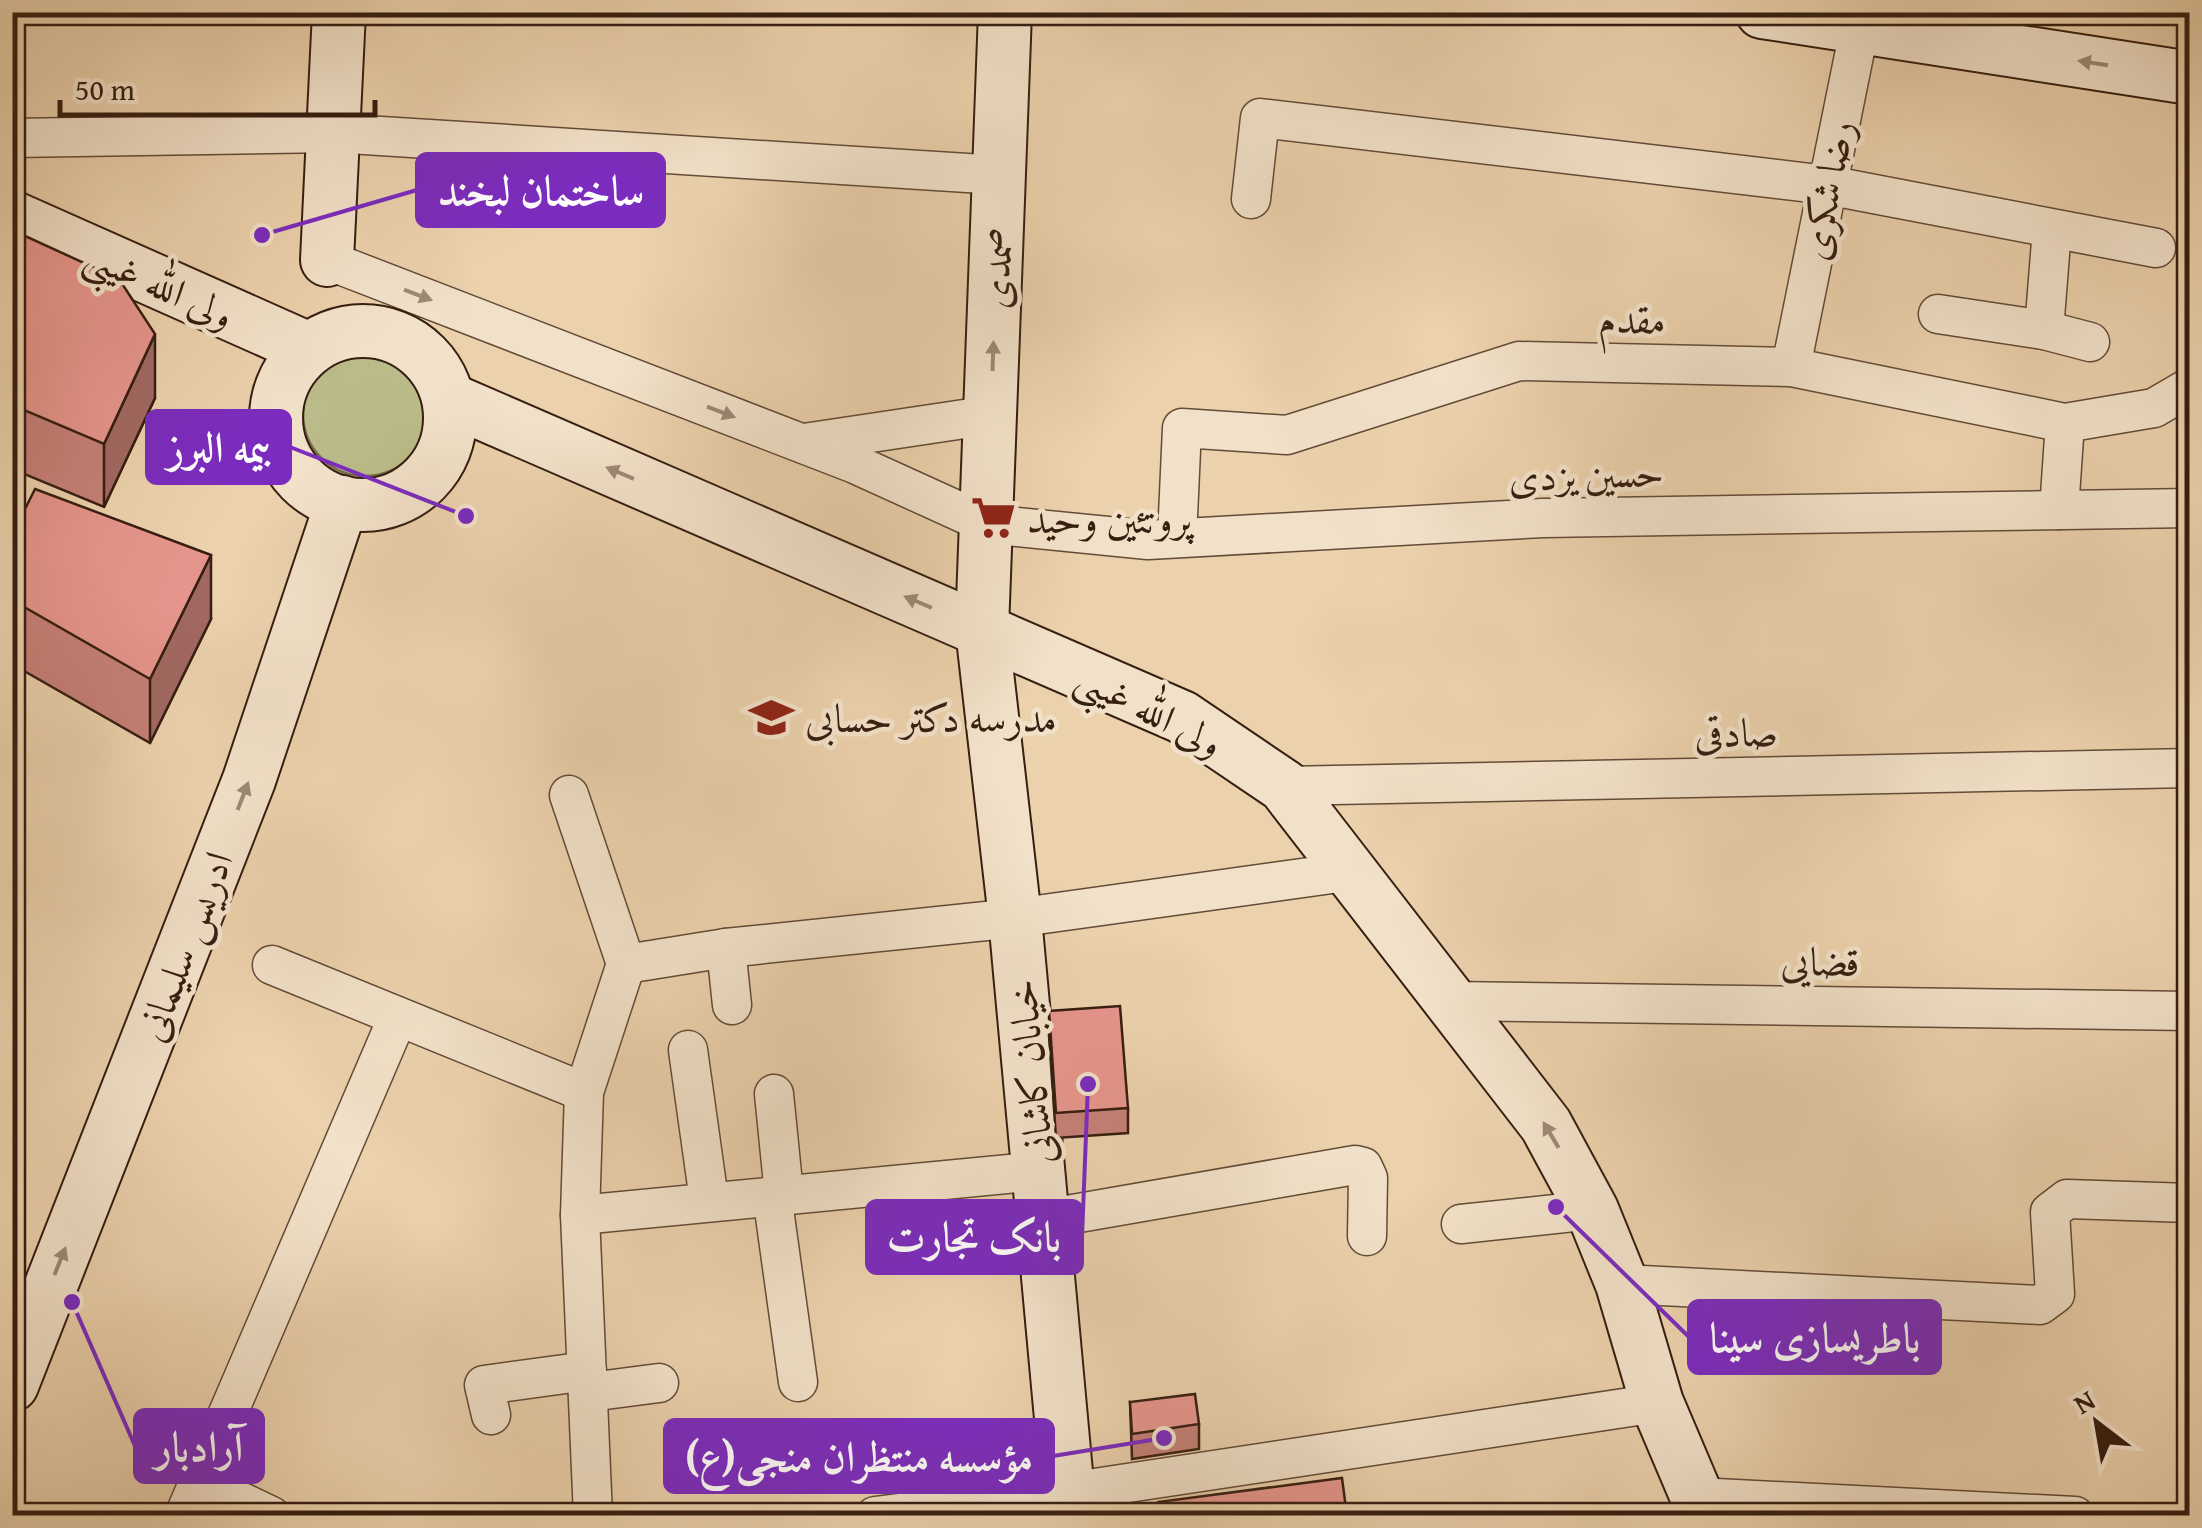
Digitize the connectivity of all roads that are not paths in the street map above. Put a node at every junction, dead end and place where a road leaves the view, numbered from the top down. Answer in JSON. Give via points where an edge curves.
{"nodes":[{"id":1,"x":339,"y":12,"type":"edge"},
{"id":2,"x":1005,"y":12,"type":"edge"},
{"id":3,"x":1762,"y":12,"type":"edge"},
{"id":4,"x":1861,"y":19,"type":"edge"},
{"id":5,"x":2190,"y":78,"type":"edge"},
{"id":6,"x":333,"y":133,"type":"junction"},
{"id":7,"x":12,"y":138,"type":"edge"},
{"id":8,"x":999,"y":175,"type":"junction"},
{"id":9,"x":1827,"y":185,"type":"junction"},
{"id":10,"x":1252,"y":199,"type":"dead end"},
{"id":11,"x":12,"y":217,"type":"edge"},
{"id":12,"x":2052,"y":228,"type":"junction"},
{"id":13,"x":2156,"y":248,"type":"dead end"},
{"id":14,"x":327,"y":260,"type":"joint"},
{"id":15,"x":1938,"y":314,"type":"dead end"},
{"id":16,"x":2044,"y":330,"type":"junction"},
{"id":17,"x":2090,"y":342,"type":"dead end"},
{"id":18,"x":309,"y":349,"type":"junction"},
{"id":19,"x":1791,"y":367,"type":"junction"},
{"id":20,"x":2190,"y":387,"type":"edge"},
{"id":21,"x":449,"y":398,"type":"junction"},
{"id":22,"x":991,"y":415,"type":"junction"},
{"id":23,"x":2066,"y":423,"type":"junction"},
{"id":24,"x":801,"y":443,"type":"junction"},
{"id":25,"x":342,"y":502,"type":"junction"},
{"id":26,"x":2190,"y":508,"type":"edge"},
{"id":27,"x":2058,"y":510,"type":"junction"},
{"id":28,"x":987,"y":524,"type":"junction"},
{"id":29,"x":1177,"y":538,"type":"junction"},
{"id":30,"x":982,"y":629,"type":"junction"},
{"id":31,"x":2190,"y":768,"type":"edge"},
{"id":32,"x":1284,"y":786,"type":"junction"},
{"id":33,"x":570,"y":795,"type":"dead end"},
{"id":34,"x":1354,"y":871,"type":"junction"},
{"id":35,"x":1015,"y":918,"type":"junction"},
{"id":36,"x":726,"y":948,"type":"junction"},
{"id":37,"x":626,"y":964,"type":"junction"},
{"id":38,"x":272,"y":965,"type":"dead end"},
{"id":39,"x":1448,"y":1001,"type":"junction"},
{"id":40,"x":732,"y":1004,"type":"dead end"},
{"id":41,"x":2190,"y":1011,"type":"edge"},
{"id":42,"x":397,"y":1018,"type":"junction"},
{"id":43,"x":688,"y":1050,"type":"dead end"},
{"id":44,"x":584,"y":1092,"type":"junction"},
{"id":45,"x":774,"y":1094,"type":"dead end"},
{"id":46,"x":778,"y":1194,"type":"junction"},
{"id":47,"x":1042,"y":1195,"type":"junction"},
{"id":48,"x":708,"y":1200,"type":"junction"},
{"id":49,"x":2190,"y":1202,"type":"edge"},
{"id":50,"x":1592,"y":1210,"type":"junction"},
{"id":51,"x":580,"y":1215,"type":"junction"},
{"id":52,"x":1461,"y":1224,"type":"dead end"},
{"id":53,"x":1366,"y":1236,"type":"dead end"},
{"id":54,"x":1622,"y":1284,"type":"junction"},
{"id":55,"x":18,"y":1355,"type":"edge"},
{"id":56,"x":588,"y":1381,"type":"junction"},
{"id":57,"x":798,"y":1382,"type":"dead end"},
{"id":58,"x":659,"y":1383,"type":"dead end"},
{"id":59,"x":1657,"y":1404,"type":"junction"},
{"id":60,"x":491,"y":1415,"type":"dead end"},
{"id":61,"x":191,"y":1498,"type":"edge"},
{"id":62,"x":1069,"y":1504,"type":"edge"},
{"id":63,"x":1701,"y":1506,"type":"edge"},
{"id":64,"x":271,"y":1516,"type":"edge"},
{"id":65,"x":593,"y":1516,"type":"edge"},
{"id":66,"x":875,"y":1516,"type":"edge"},
{"id":67,"x":2075,"y":1516,"type":"edge"}],
"edges":[{"from":1,"to":6,"type":"street"},
{"from":2,"to":8,"type":"street","name":"صمدی"},
{"from":3,"to":4,"type":"street"},
{"from":5,"to":4,"type":"street","one_way":true},
{"from":4,"to":9,"type":"street","name":"رضا شکری"},
{"from":6,"to":7,"type":"street"},
{"from":6,"to":8,"type":"street"},
{"from":6,"to":14,"type":"street"},
{"from":22,"to":8,"type":"street","name":"صمدی","one_way":true},
{"from":9,"to":10,"type":"street","via":[[1260,118]]},
{"from":9,"to":12,"type":"street"},
{"from":9,"to":19,"type":"street","name":"رضا شکری"},
{"from":11,"to":18,"type":"street","name":"ولی الله غیبی"},
{"from":12,"to":13,"type":"street"},
{"from":12,"to":16,"type":"street"},
{"from":14,"to":24,"type":"street","name":"حسین یزدی","one_way":true},
{"from":15,"to":16,"type":"street"},
{"from":16,"to":17,"type":"street"},
{"from":18,"to":21,"type":"street","via":[[334,335],[392,335],[419,349]]},
{"from":18,"to":25,"type":"street","via":[[279,394],[276,422],[296,473],[316,492]]},
{"from":19,"to":23,"type":"street","name":"مقدم"},
{"from":19,"to":29,"type":"street","name":"مقدم","via":[[1519,361],[1288,435],[1182,428]]},
{"from":20,"to":23,"type":"street","name":"مقدم","via":[[2154,408]]},
{"from":21,"to":25,"type":"street","via":[[442,457],[424,480],[400,498]]},
{"from":30,"to":21,"type":"street","name":"ولی الله غیبی","one_way":true},
{"from":22,"to":24,"type":"street"},
{"from":22,"to":28,"type":"street","name":"صمدی"},
{"from":23,"to":27,"type":"street"},
{"from":24,"to":28,"type":"street","name":"حسین یزدی"},
{"from":55,"to":25,"type":"street","name":"ادریس سلیمانی","one_way":true,"via":[[249,780]]},
{"from":26,"to":27,"type":"street","name":"حسین یزدی"},
{"from":27,"to":29,"type":"street","name":"حسین یزدی","via":[[1543,518]]},
{"from":28,"to":29,"type":"street","name":"حسین یزدی"},
{"from":28,"to":30,"type":"street","name":"صمدی"},
{"from":30,"to":32,"type":"street","name":"ولی الله غیبی","via":[[1182,717]]},
{"from":30,"to":35,"type":"street","name":"خیابان کاشانی"},
{"from":31,"to":32,"type":"street","name":"صادقی"},
{"from":32,"to":34,"type":"street","name":"ولی الله غیبی"},
{"from":33,"to":37,"type":"street"},
{"from":34,"to":35,"type":"street"},
{"from":34,"to":39,"type":"street","name":"ولی الله غیبی"},
{"from":35,"to":36,"type":"street"},
{"from":35,"to":47,"type":"street","name":"خیابان کاشانی"},
{"from":36,"to":37,"type":"street"},
{"from":36,"to":40,"type":"street"},
{"from":37,"to":44,"type":"street"},
{"from":38,"to":42,"type":"street"},
{"from":39,"to":41,"type":"street","name":"قضایی"},
{"from":50,"to":39,"type":"street","name":"ولی الله غیبی","one_way":true,"via":[[1546,1125]]},
{"from":42,"to":44,"type":"street"},
{"from":42,"to":61,"type":"street"},
{"from":43,"to":48,"type":"street"},
{"from":44,"to":51,"type":"street"},
{"from":45,"to":46,"type":"street"},
{"from":46,"to":47,"type":"street"},
{"from":46,"to":48,"type":"street"},
{"from":46,"to":57,"type":"street"},
{"from":47,"to":53,"type":"street","via":[[1355,1165],[1368,1178]]},
{"from":47,"to":62,"type":"street","name":"خیابان کاشانی"},
{"from":48,"to":51,"type":"street"},
{"from":49,"to":54,"type":"street","via":[[2057,1204],[2050,1212],[2056,1294],[2040,1305]]},
{"from":50,"to":52,"type":"street"},
{"from":50,"to":54,"type":"street","name":"ولی الله غیبی"},
{"from":51,"to":56,"type":"street"},
{"from":54,"to":59,"type":"street","name":"ولی الله غیبی"},
{"from":56,"to":58,"type":"street"},
{"from":56,"to":60,"type":"street","via":[[484,1385]]},
{"from":56,"to":65,"type":"street"},
{"from":59,"to":62,"type":"street"},
{"from":59,"to":63,"type":"street","name":"ولی الله غیبی"},
{"from":61,"to":64,"type":"street"},
{"from":62,"to":66,"type":"street"},
{"from":63,"to":67,"type":"street"}]}
